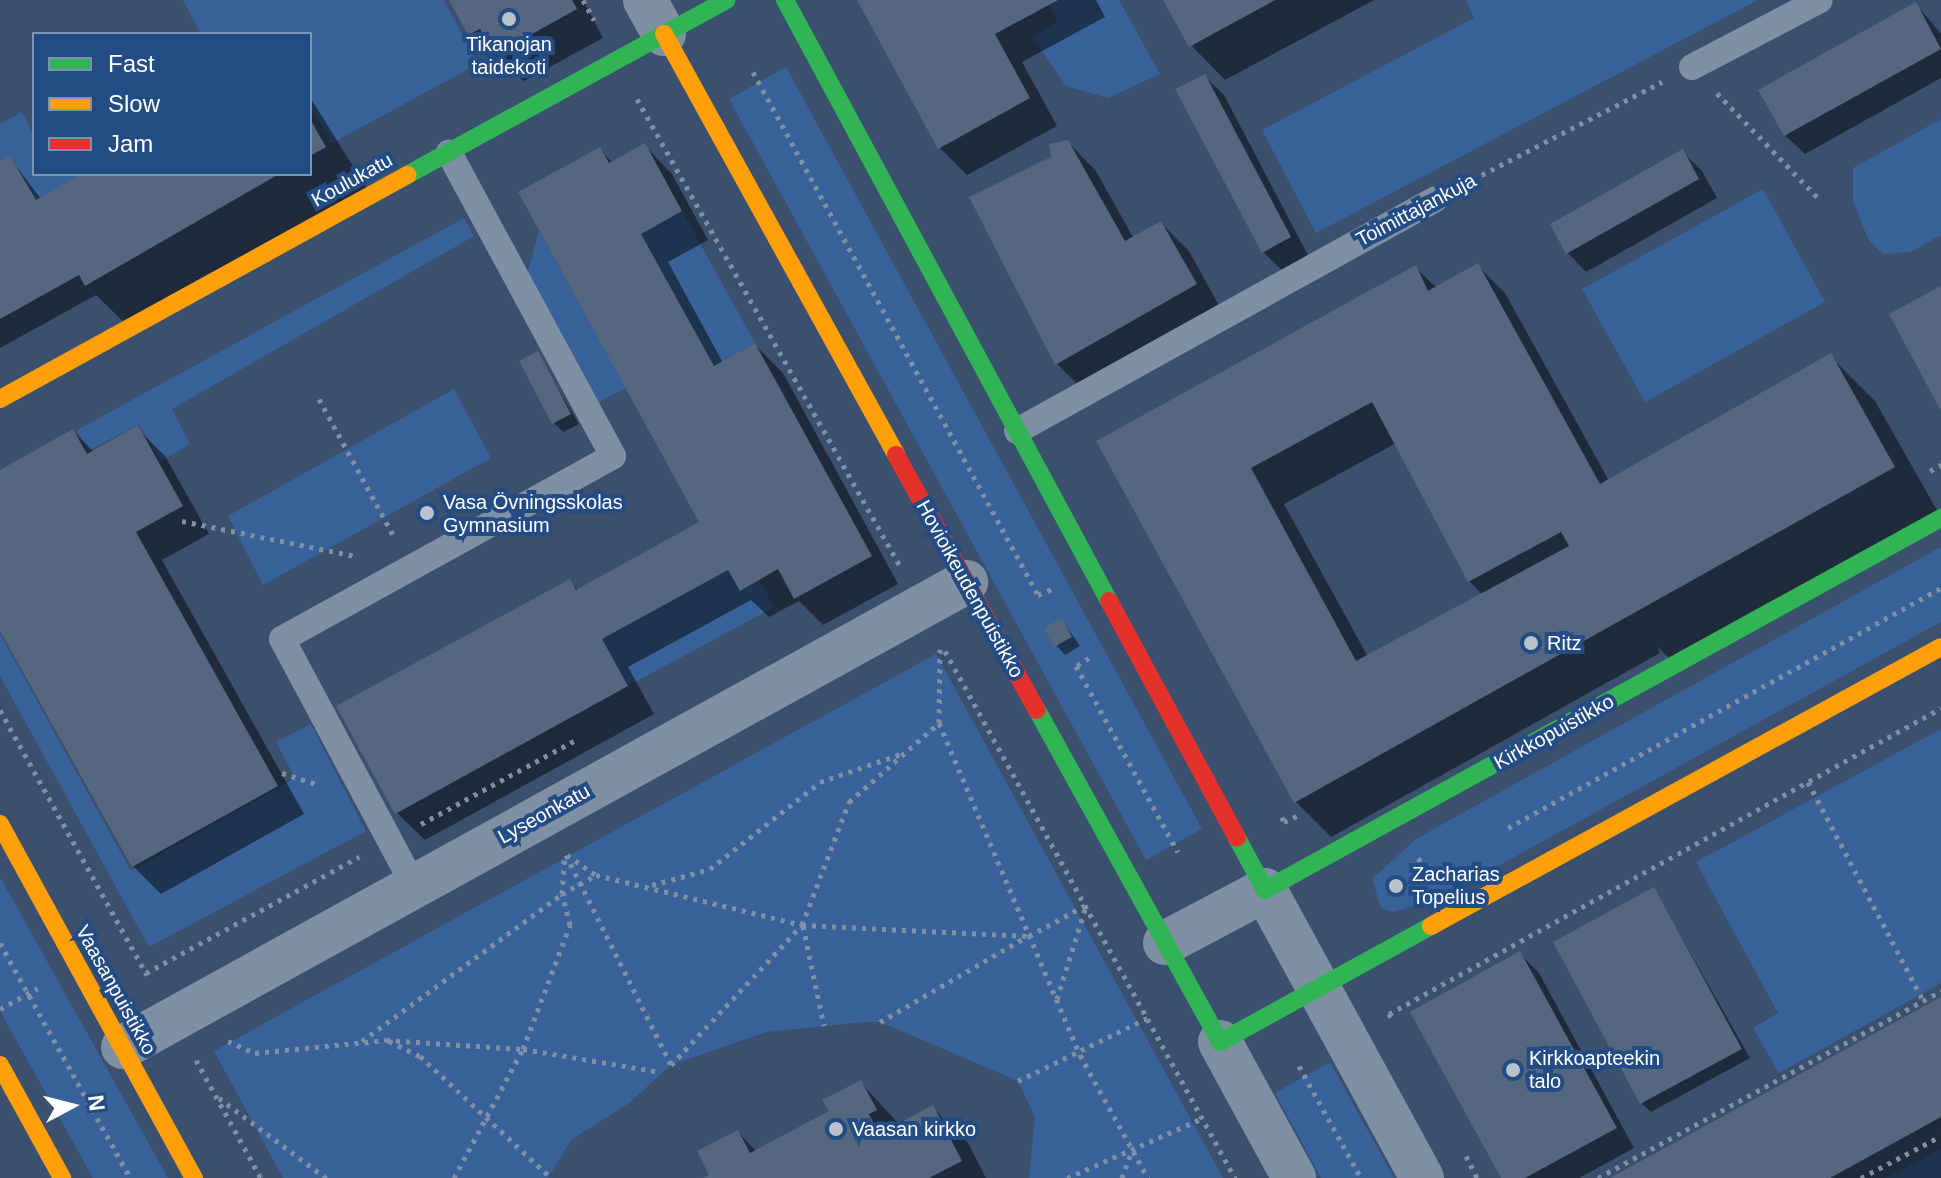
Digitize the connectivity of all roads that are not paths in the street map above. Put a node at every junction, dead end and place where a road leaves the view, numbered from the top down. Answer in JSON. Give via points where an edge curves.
{"nodes":[{"id":1,"x":726,"y":0,"type":"edge"},
{"id":2,"x":785,"y":0,"type":"edge"},
{"id":3,"x":1820,"y":0,"type":"edge"},
{"id":4,"x":654,"y":17,"type":"edge"},
{"id":5,"x":1692,"y":67,"type":"road end"},
{"id":6,"x":449,"y":153,"type":"junction"},
{"id":7,"x":1435,"y":199,"type":"road end"},
{"id":8,"x":0,"y":399,"type":"edge"},
{"id":9,"x":1017,"y":431,"type":"junction"},
{"id":10,"x":1941,"y":518,"type":"edge"},
{"id":11,"x":966,"y":582,"type":"junction"},
{"id":12,"x":1941,"y":647,"type":"edge"},
{"id":13,"x":0,"y":824,"type":"edge"},
{"id":14,"x":414,"y":886,"type":"junction"},
{"id":15,"x":1265,"y":890,"type":"junction"},
{"id":16,"x":1165,"y":943,"type":"junction"},
{"id":17,"x":1318,"y":988,"type":"junction"},
{"id":18,"x":1220,"y":1042,"type":"junction"},
{"id":19,"x":123,"y":1047,"type":"junction"},
{"id":20,"x":0,"y":1065,"type":"edge"},
{"id":21,"x":62,"y":1178,"type":"edge"},
{"id":22,"x":194,"y":1178,"type":"edge"},
{"id":23,"x":1294,"y":1178,"type":"edge"},
{"id":24,"x":1422,"y":1178,"type":"edge"}],
"edges":[{"from":1,"to":4,"type":"main road","name":"Koulukatu"},
{"from":2,"to":9,"type":"main road"},
{"from":3,"to":5,"type":"lane"},
{"from":4,"to":6,"type":"main road","name":"Koulukatu","via":[[616,61]]},
{"from":4,"to":11,"type":"main road","name":"Hovioikeudenpuistikko"},
{"from":6,"to":8,"type":"main road","name":"Koulukatu"},
{"from":6,"to":14,"type":"lane","via":[[613,456],[282,639]]},
{"from":7,"to":9,"type":"lane","name":"Toimittajankuja"},
{"from":9,"to":15,"type":"main road"},
{"from":10,"to":15,"type":"main road","name":"Kirkkopuistikko"},
{"from":11,"to":14,"type":"street","name":"Lyseonkatu"},
{"from":11,"to":16,"type":"main road","name":"Hovioikeudenpuistikko"},
{"from":12,"to":17,"type":"main road"},
{"from":13,"to":19,"type":"main road","name":"Vaasanpuistikko"},
{"from":14,"to":19,"type":"street","name":"Lyseonkatu"},
{"from":15,"to":16,"type":"street","name":"Kirkkopuistikko"},
{"from":15,"to":17,"type":"street"},
{"from":16,"to":18,"type":"main road","name":"Hovioikeudenpuistikko"},
{"from":17,"to":18,"type":"main road"},
{"from":17,"to":24,"type":"street"},
{"from":18,"to":23,"type":"street","name":"Hovioikeudenpuistikko"},
{"from":19,"to":22,"type":"main road","name":"Vaasanpuistikko"},
{"from":20,"to":21,"type":"main road"}]}
